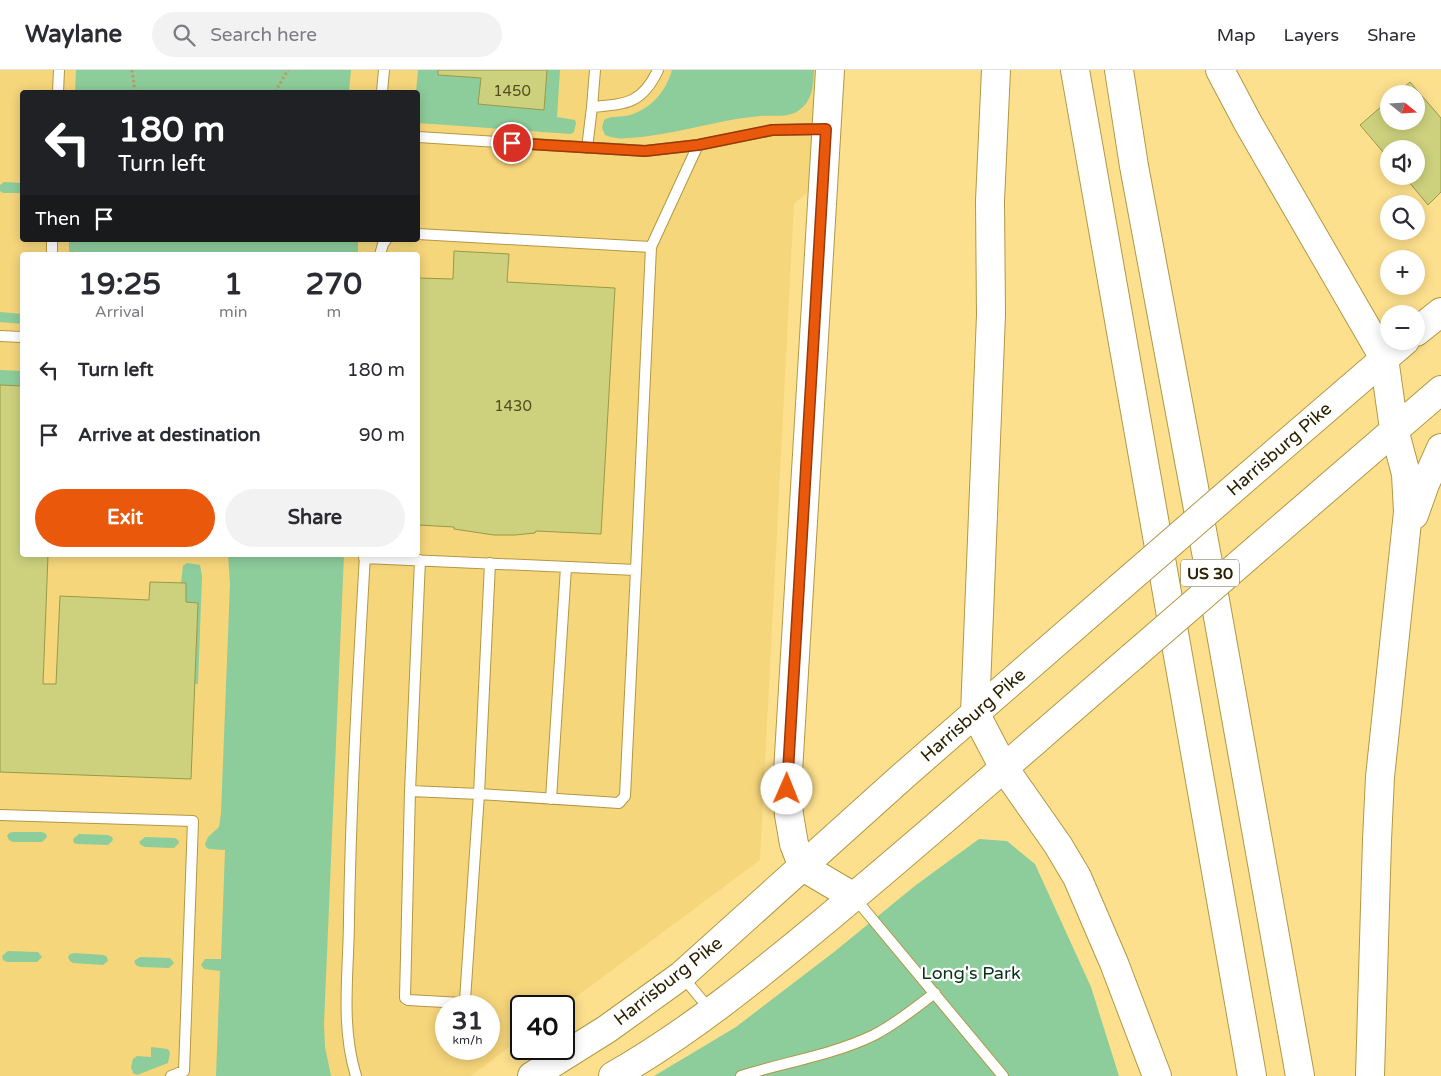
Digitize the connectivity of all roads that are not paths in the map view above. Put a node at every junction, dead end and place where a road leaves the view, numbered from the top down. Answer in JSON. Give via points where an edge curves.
{"nodes":[{"id":1,"x":59,"y":70,"type":"edge"},
{"id":2,"x":384,"y":70,"type":"edge"},
{"id":3,"x":595,"y":70,"type":"edge"},
{"id":4,"x":658,"y":70,"type":"edge"},
{"id":5,"x":830,"y":70,"type":"edge"},
{"id":6,"x":996,"y":70,"type":"edge"},
{"id":7,"x":1075,"y":70,"type":"edge"},
{"id":8,"x":1118,"y":70,"type":"edge"},
{"id":9,"x":1220,"y":70,"type":"edge"},
{"id":10,"x":58,"y":90,"type":"edge"},
{"id":11,"x":382,"y":90,"type":"edge"},
{"id":12,"x":592,"y":107,"type":"junction"},
{"id":13,"x":826,"y":129,"type":"junction"},
{"id":14,"x":420,"y":137,"type":"edge"},
{"id":15,"x":698,"y":145,"type":"junction"},
{"id":16,"x":587,"y":148,"type":"junction"},
{"id":17,"x":420,"y":234,"type":"edge"},
{"id":18,"x":651,"y":247,"type":"junction"},
{"id":19,"x":1441,"y":312,"type":"edge"},
{"id":20,"x":1425,"y":325,"type":"edge"},
{"id":21,"x":1380,"y":328,"type":"edge"},
{"id":22,"x":0,"y":336,"type":"edge"},
{"id":23,"x":20,"y":337,"type":"edge"},
{"id":24,"x":1394,"y":350,"type":"edge"},
{"id":25,"x":1441,"y":390,"type":"edge"},
{"id":26,"x":1394,"y":429,"type":"junction"},
{"id":27,"x":1441,"y":448,"type":"edge"},
{"id":28,"x":1404,"y":545,"type":"junction"},
{"id":29,"x":365,"y":557,"type":"edge"},
{"id":30,"x":379,"y":557,"type":"edge"},
{"id":31,"x":420,"y":560,"type":"junction"},
{"id":32,"x":490,"y":563,"type":"junction"},
{"id":33,"x":566,"y":567,"type":"junction"},
{"id":34,"x":636,"y":570,"type":"junction"},
{"id":35,"x":975,"y":713,"type":"junction"},
{"id":36,"x":1004,"y":768,"type":"junction"},
{"id":37,"x":410,"y":791,"type":"junction"},
{"id":38,"x":479,"y":794,"type":"junction"},
{"id":39,"x":551,"y":799,"type":"junction"},
{"id":40,"x":0,"y":815,"type":"edge"},
{"id":41,"x":803,"y":867,"type":"junction"},
{"id":42,"x":854,"y":897,"type":"junction"},
{"id":43,"x":682,"y":975,"type":"junction"},
{"id":44,"x":935,"y":993,"type":"junction"},
{"id":45,"x":711,"y":1011,"type":"junction"},
{"id":46,"x":171,"y":1076,"type":"edge"},
{"id":47,"x":356,"y":1076,"type":"edge"},
{"id":48,"x":532,"y":1076,"type":"edge"},
{"id":49,"x":613,"y":1076,"type":"edge"},
{"id":50,"x":741,"y":1076,"type":"edge"},
{"id":51,"x":1003,"y":1076,"type":"edge"},
{"id":52,"x":1157,"y":1076,"type":"edge"},
{"id":53,"x":1252,"y":1076,"type":"edge"},
{"id":54,"x":1300,"y":1076,"type":"edge"},
{"id":55,"x":1370,"y":1076,"type":"edge"}],
"edges":[{"from":1,"to":10,"type":"lane"},
{"from":2,"to":11,"type":"lane"},
{"from":3,"to":12,"type":"lane"},
{"from":4,"to":12,"type":"lane","via":[[639,98],[618,105]]},
{"from":5,"to":13,"type":"main road"},
{"from":6,"to":35,"type":"main road","via":[[990,201],[991,315]]},
{"from":7,"to":53,"type":"main road","number":"US 30"},
{"from":8,"to":54,"type":"main road","number":"US 30"},
{"from":9,"to":21,"type":"main road","via":[[1248,122]]},
{"from":12,"to":16,"type":"lane"},
{"from":13,"to":15,"type":"lane","via":[[772,130]]},
{"from":13,"to":41,"type":"main road","via":[[788,762],[789,815],[797,856]]},
{"from":14,"to":16,"type":"lane"},
{"from":15,"to":16,"type":"lane","via":[[645,151]]},
{"from":15,"to":18,"type":"lane"},
{"from":17,"to":18,"type":"lane"},
{"from":18,"to":34,"type":"lane"},
{"from":19,"to":20,"type":"main road"},
{"from":22,"to":23,"type":"lane"},
{"from":24,"to":26,"type":"main road"},
{"from":24,"to":35,"type":"main road","name":"Harrisburg Pike","bridge":true},
{"from":25,"to":26,"type":"main road"},
{"from":26,"to":28,"type":"main road","via":[[1404,460],[1408,494]]},
{"from":26,"to":36,"type":"main road","bridge":true},
{"from":27,"to":28,"type":"main road"},
{"from":28,"to":55,"type":"main road","via":[[1380,777]]},
{"from":29,"to":47,"type":"lane","via":[[346,990],[348,1037]]},
{"from":30,"to":31,"type":"lane"},
{"from":31,"to":32,"type":"lane"},
{"from":31,"to":37,"type":"lane"},
{"from":32,"to":33,"type":"lane"},
{"from":32,"to":38,"type":"lane"},
{"from":33,"to":34,"type":"lane"},
{"from":33,"to":39,"type":"lane"},
{"from":34,"to":39,"type":"lane","via":[[625,796],[620,803]]},
{"from":35,"to":36,"type":"main road"},
{"from":35,"to":41,"type":"main road","name":"Harrisburg Pike"},
{"from":36,"to":42,"type":"main road"},
{"from":36,"to":52,"type":"main road","via":[[1058,845],[1076,877]]},
{"from":37,"to":38,"type":"lane"},
{"from":37,"to":38,"type":"lane","via":[[405,998],[462,1003],[465,1000]]},
{"from":38,"to":39,"type":"lane"},
{"from":40,"to":46,"type":"lane","via":[[193,821],[184,1071]]},
{"from":41,"to":42,"type":"main road"},
{"from":41,"to":43,"type":"main road","name":"Harrisburg Pike"},
{"from":42,"to":44,"type":"lane"},
{"from":42,"to":45,"type":"main road"},
{"from":43,"to":45,"type":"lane"},
{"from":43,"to":48,"type":"main road","name":"Harrisburg Pike","via":[[607,1029]]},
{"from":44,"to":50,"type":"lane","via":[[889,1026],[860,1041]]},
{"from":44,"to":51,"type":"lane"},
{"from":45,"to":49,"type":"main road"}]}
